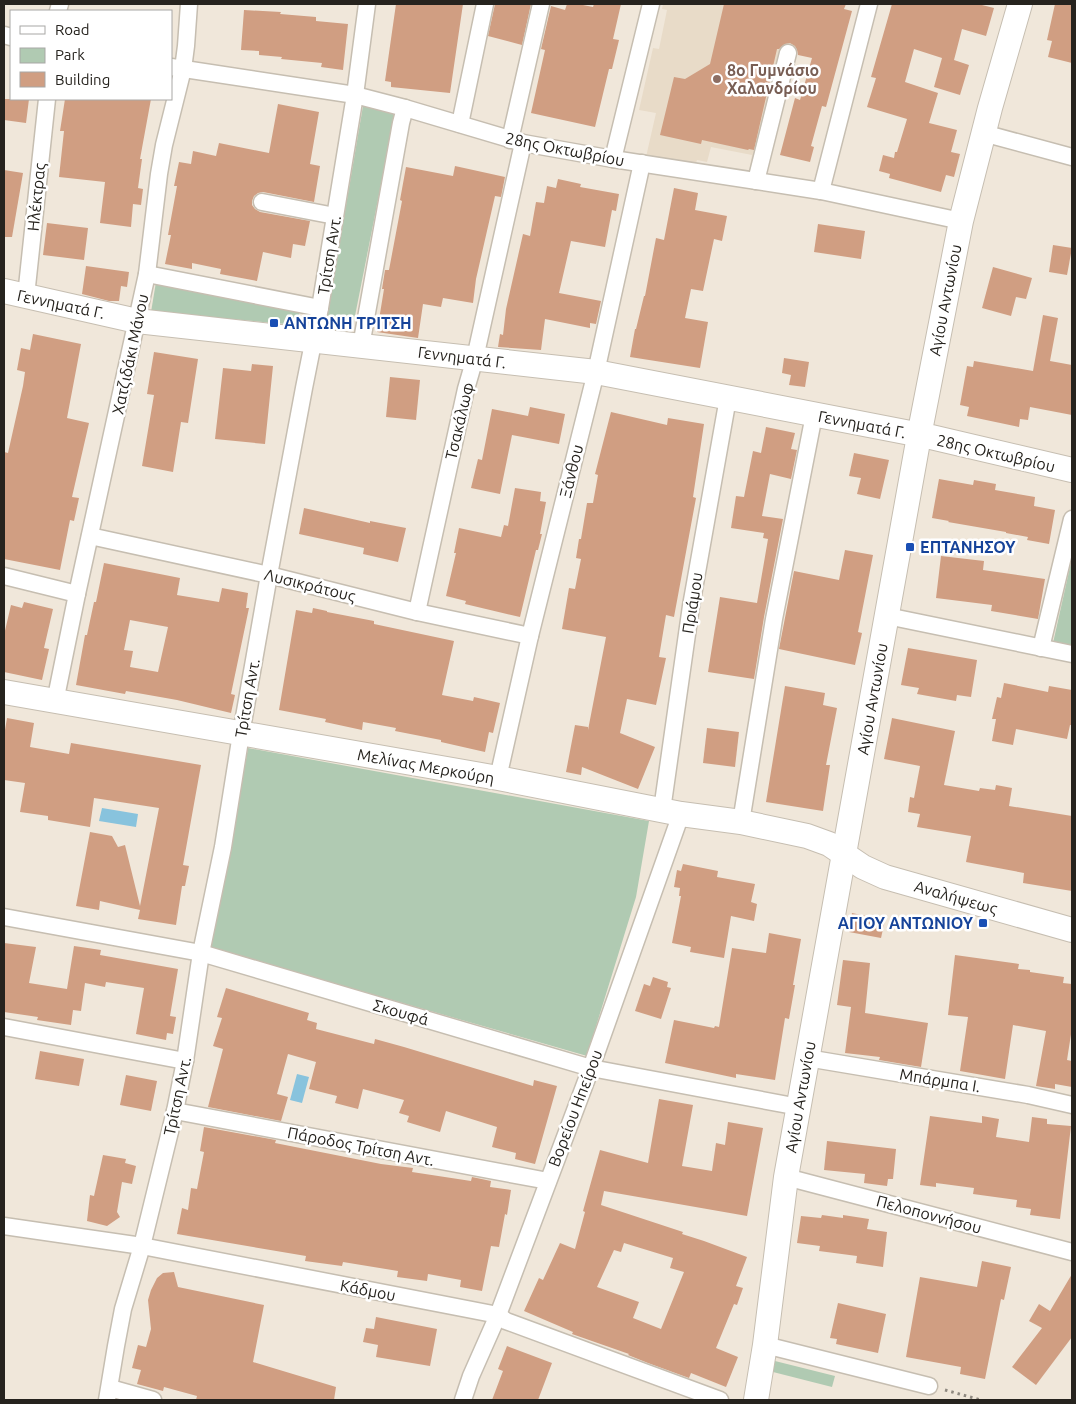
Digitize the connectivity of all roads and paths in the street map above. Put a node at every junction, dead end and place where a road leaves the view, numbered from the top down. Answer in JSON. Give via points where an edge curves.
{"nodes":[{"id":1,"x":189,"y":4,"type":"edge"},
{"id":2,"x":366,"y":4,"type":"edge"},
{"id":3,"x":485,"y":4,"type":"edge"},
{"id":4,"x":541,"y":4,"type":"edge"},
{"id":5,"x":651,"y":4,"type":"edge"},
{"id":6,"x":869,"y":4,"type":"edge"},
{"id":7,"x":1020,"y":4,"type":"edge"},
{"id":8,"x":788,"y":54,"type":"dead end"},
{"id":9,"x":177,"y":68,"type":"edge"},
{"id":10,"x":355,"y":95,"type":"junction"},
{"id":11,"x":172,"y":98,"type":"edge"},
{"id":12,"x":46,"y":100,"type":"edge"},
{"id":13,"x":172,"y":100,"type":"edge"},
{"id":14,"x":405,"y":108,"type":"junction"},
{"id":15,"x":460,"y":124,"type":"junction"},
{"id":16,"x":983,"y":132,"type":"junction"},
{"id":17,"x":516,"y":141,"type":"junction"},
{"id":18,"x":1072,"y":157,"type":"edge"},
{"id":19,"x":613,"y":159,"type":"junction"},
{"id":20,"x":642,"y":163,"type":"junction"},
{"id":21,"x":756,"y":181,"type":"junction"},
{"id":22,"x":821,"y":191,"type":"junction"},
{"id":23,"x":262,"y":202,"type":"dead end"},
{"id":24,"x":335,"y":216,"type":"junction"},
{"id":25,"x":961,"y":221,"type":"junction"},
{"id":26,"x":147,"y":274,"type":"junction"},
{"id":27,"x":15,"y":293,"type":"edge"},
{"id":28,"x":320,"y":308,"type":"junction"},
{"id":29,"x":137,"y":321,"type":"junction"},
{"id":30,"x":314,"y":340,"type":"junction"},
{"id":31,"x":361,"y":346,"type":"junction"},
{"id":32,"x":475,"y":358,"type":"junction"},
{"id":33,"x":596,"y":372,"type":"junction"},
{"id":34,"x":728,"y":398,"type":"junction"},
{"id":35,"x":814,"y":415,"type":"junction"},
{"id":36,"x":919,"y":436,"type":"junction"},
{"id":37,"x":1072,"y":470,"type":"edge"},
{"id":38,"x":1072,"y":519,"type":"edge"},
{"id":39,"x":90,"y":536,"type":"junction"},
{"id":40,"x":269,"y":574,"type":"junction"},
{"id":41,"x":4,"y":576,"type":"edge"},
{"id":42,"x":77,"y":594,"type":"junction"},
{"id":43,"x":417,"y":612,"type":"junction"},
{"id":44,"x":887,"y":616,"type":"junction"},
{"id":45,"x":530,"y":636,"type":"junction"},
{"id":46,"x":1041,"y":648,"type":"junction"},
{"id":47,"x":1072,"y":654,"type":"edge"},
{"id":48,"x":4,"y":692,"type":"edge"},
{"id":49,"x":55,"y":702,"type":"junction"},
{"id":50,"x":241,"y":734,"type":"junction"},
{"id":51,"x":498,"y":778,"type":"junction"},
{"id":52,"x":671,"y":812,"type":"junction"},
{"id":53,"x":741,"y":822,"type":"junction"},
{"id":54,"x":844,"y":854,"type":"junction"},
{"id":55,"x":4,"y":917,"type":"edge"},
{"id":56,"x":1072,"y":930,"type":"edge"},
{"id":57,"x":201,"y":953,"type":"junction"},
{"id":58,"x":4,"y":1027,"type":"edge"},
{"id":59,"x":807,"y":1058,"type":"junction"},
{"id":60,"x":185,"y":1061,"type":"junction"},
{"id":61,"x":590,"y":1068,"type":"junction"},
{"id":62,"x":1072,"y":1105,"type":"edge"},
{"id":63,"x":799,"y":1107,"type":"junction"},
{"id":64,"x":175,"y":1111,"type":"junction"},
{"id":65,"x":786,"y":1177,"type":"junction"},
{"id":66,"x":548,"y":1181,"type":"junction"},
{"id":67,"x":4,"y":1226,"type":"edge"},
{"id":68,"x":142,"y":1246,"type":"junction"},
{"id":69,"x":1072,"y":1252,"type":"edge"},
{"id":70,"x":498,"y":1315,"type":"junction"},
{"id":71,"x":765,"y":1345,"type":"junction"},
{"id":72,"x":928,"y":1386,"type":"joint"},
{"id":73,"x":109,"y":1394,"type":"edge"},
{"id":74,"x":153,"y":1400,"type":"edge"},
{"id":75,"x":464,"y":1400,"type":"edge"},
{"id":76,"x":720,"y":1400,"type":"edge"},
{"id":77,"x":756,"y":1400,"type":"edge"},
{"id":78,"x":981,"y":1400,"type":"edge"}],
"edges":[{"from":1,"to":9,"type":"street","name":"Χατζιδάκι Μάνου","via":[[186,46]]},
{"from":2,"to":10,"type":"street","name":"Τρίτση Αντ."},
{"from":3,"to":15,"type":"street"},
{"from":4,"to":17,"type":"street","name":"Τσακάλωφ"},
{"from":5,"to":19,"type":"street"},
{"from":6,"to":22,"type":"street"},
{"from":7,"to":16,"type":"street","name":"Αγίου Αντωνίου"},
{"from":8,"to":21,"type":"street"},
{"from":9,"to":10,"type":"street","name":"28ης Οκτωβρίου"},
{"from":9,"to":11,"type":"street","name":"Χατζιδάκι Μάνου"},
{"from":10,"to":14,"type":"street","name":"28ης Οκτωβρίου"},
{"from":10,"to":24,"type":"street","name":"Τρίτση Αντ."},
{"from":12,"to":27,"type":"street","name":"Ηλέκτρας"},
{"from":13,"to":26,"type":"street","name":"Χατζιδάκι Μάνου"},
{"from":14,"to":15,"type":"street","name":"28ης Οκτωβρίου"},
{"from":14,"to":31,"type":"street"},
{"from":15,"to":17,"type":"street","name":"28ης Οκτωβρίου"},
{"from":16,"to":18,"type":"street"},
{"from":16,"to":25,"type":"street","name":"Αγίου Αντωνίου"},
{"from":17,"to":19,"type":"street","name":"28ης Οκτωβρίου"},
{"from":17,"to":32,"type":"street","name":"Τσακάλωφ"},
{"from":19,"to":20,"type":"street","name":"28ης Οκτωβρίου"},
{"from":20,"to":21,"type":"street","name":"28ης Οκτωβρίου"},
{"from":20,"to":33,"type":"street","name":"Ξάνθου"},
{"from":21,"to":22,"type":"street","name":"28ης Οκτωβρίου"},
{"from":22,"to":25,"type":"street","name":"28ης Οκτωβρίου"},
{"from":23,"to":24,"type":"street"},
{"from":24,"to":28,"type":"street","name":"Τρίτση Αντ."},
{"from":25,"to":36,"type":"street","name":"Αγίου Αντωνίου"},
{"from":26,"to":28,"type":"street"},
{"from":26,"to":29,"type":"street","name":"Χατζιδάκι Μάνου"},
{"from":27,"to":29,"type":"street","name":"Γεννηματά Γ."},
{"from":28,"to":30,"type":"street","name":"Τρίτση Αντ."},
{"from":29,"to":30,"type":"street","name":"Γεννηματά Γ."},
{"from":29,"to":39,"type":"street","name":"Χατζιδάκι Μάνου"},
{"from":30,"to":31,"type":"street","name":"Γεννηματά Γ."},
{"from":30,"to":40,"type":"street","name":"Τρίτση Αντ."},
{"from":31,"to":32,"type":"street","name":"Γεννηματά Γ."},
{"from":32,"to":33,"type":"street","name":"Γεννηματά Γ."},
{"from":32,"to":43,"type":"street","name":"Τσακάλωφ"},
{"from":33,"to":34,"type":"street","name":"Γεννηματά Γ."},
{"from":33,"to":45,"type":"street","name":"Ξάνθου"},
{"from":34,"to":35,"type":"street","name":"Γεννηματά Γ."},
{"from":34,"to":52,"type":"street","name":"Πριάμου","via":[[691,606]]},
{"from":35,"to":36,"type":"street","name":"Γεννηματά Γ."},
{"from":35,"to":53,"type":"street","via":[[774,619]]},
{"from":36,"to":37,"type":"street","name":"28ης Οκτωβρίου"},
{"from":36,"to":44,"type":"street","name":"Αγίου Αντωνίου"},
{"from":38,"to":46,"type":"street"},
{"from":39,"to":40,"type":"street","name":"Λυσικράτους"},
{"from":39,"to":42,"type":"street","name":"Χατζιδάκι Μάνου"},
{"from":40,"to":43,"type":"street","name":"Λυσικράτους"},
{"from":40,"to":50,"type":"street","name":"Τρίτση Αντ."},
{"from":41,"to":42,"type":"street"},
{"from":42,"to":49,"type":"street","name":"Χατζιδάκι Μάνου"},
{"from":43,"to":45,"type":"street","name":"Λυσικράτους"},
{"from":44,"to":46,"type":"street"},
{"from":44,"to":54,"type":"street","name":"Αγίου Αντωνίου"},
{"from":45,"to":51,"type":"street","name":"Ξάνθου"},
{"from":46,"to":47,"type":"street"},
{"from":48,"to":49,"type":"street","name":"Μελίνας Μερκούρη"},
{"from":49,"to":50,"type":"street","name":"Μελίνας Μερκούρη"},
{"from":50,"to":51,"type":"street","name":"Μελίνας Μερκούρη"},
{"from":50,"to":57,"type":"street","name":"Τρίτση Αντ.","via":[[223,847]]},
{"from":51,"to":52,"type":"street","name":"Μελίνας Μερκούρη"},
{"from":52,"to":53,"type":"street","name":"Μελίνας Μερκούρη"},
{"from":52,"to":61,"type":"street","name":"Βορείου Ηπείρου"},
{"from":53,"to":54,"type":"street","name":"Μελίνας Μερκούρη","via":[[818,839]]},
{"from":54,"to":56,"type":"street","name":"Αναλήψεως","via":[[885,876]]},
{"from":54,"to":59,"type":"street","name":"Αγίου Αντωνίου"},
{"from":55,"to":57,"type":"street","name":"Σκουφά"},
{"from":57,"to":60,"type":"street","name":"Τρίτση Αντ."},
{"from":57,"to":61,"type":"street","name":"Σκουφά"},
{"from":58,"to":60,"type":"street"},
{"from":59,"to":62,"type":"street","name":"Μπάρμπα Ι."},
{"from":59,"to":63,"type":"street","name":"Αγίου Αντωνίου"},
{"from":60,"to":64,"type":"street","name":"Τρίτση Αντ."},
{"from":61,"to":63,"type":"street","name":"Σκουφά"},
{"from":61,"to":66,"type":"street","name":"Βορείου Ηπείρου"},
{"from":63,"to":65,"type":"street","name":"Αγίου Αντωνίου"},
{"from":64,"to":66,"type":"street","name":"Πάροδος Τρίτση Αντ."},
{"from":64,"to":68,"type":"street","name":"Τρίτση Αντ."},
{"from":65,"to":69,"type":"street","name":"Πελοποννήσου"},
{"from":65,"to":71,"type":"street","name":"Αγίου Αντωνίου"},
{"from":66,"to":70,"type":"street","name":"Βορείου Ηπείρου"},
{"from":67,"to":68,"type":"street","name":"Κάδμου"},
{"from":68,"to":70,"type":"street","name":"Κάδμου"},
{"from":68,"to":73,"type":"street","name":"Τρίτση Αντ.","via":[[123,1309]]},
{"from":70,"to":75,"type":"street","name":"Βορείου Ηπείρου","via":[[474,1368]]},
{"from":70,"to":76,"type":"street","name":"Κάδμου","via":[[506,1321]]},
{"from":71,"to":72,"type":"street"},
{"from":71,"to":77,"type":"street","name":"Αγίου Αντωνίου"},
{"from":72,"to":78,"type":"path"},
{"from":73,"to":74,"type":"street","name":"Τρίτση Αντ."}]}
